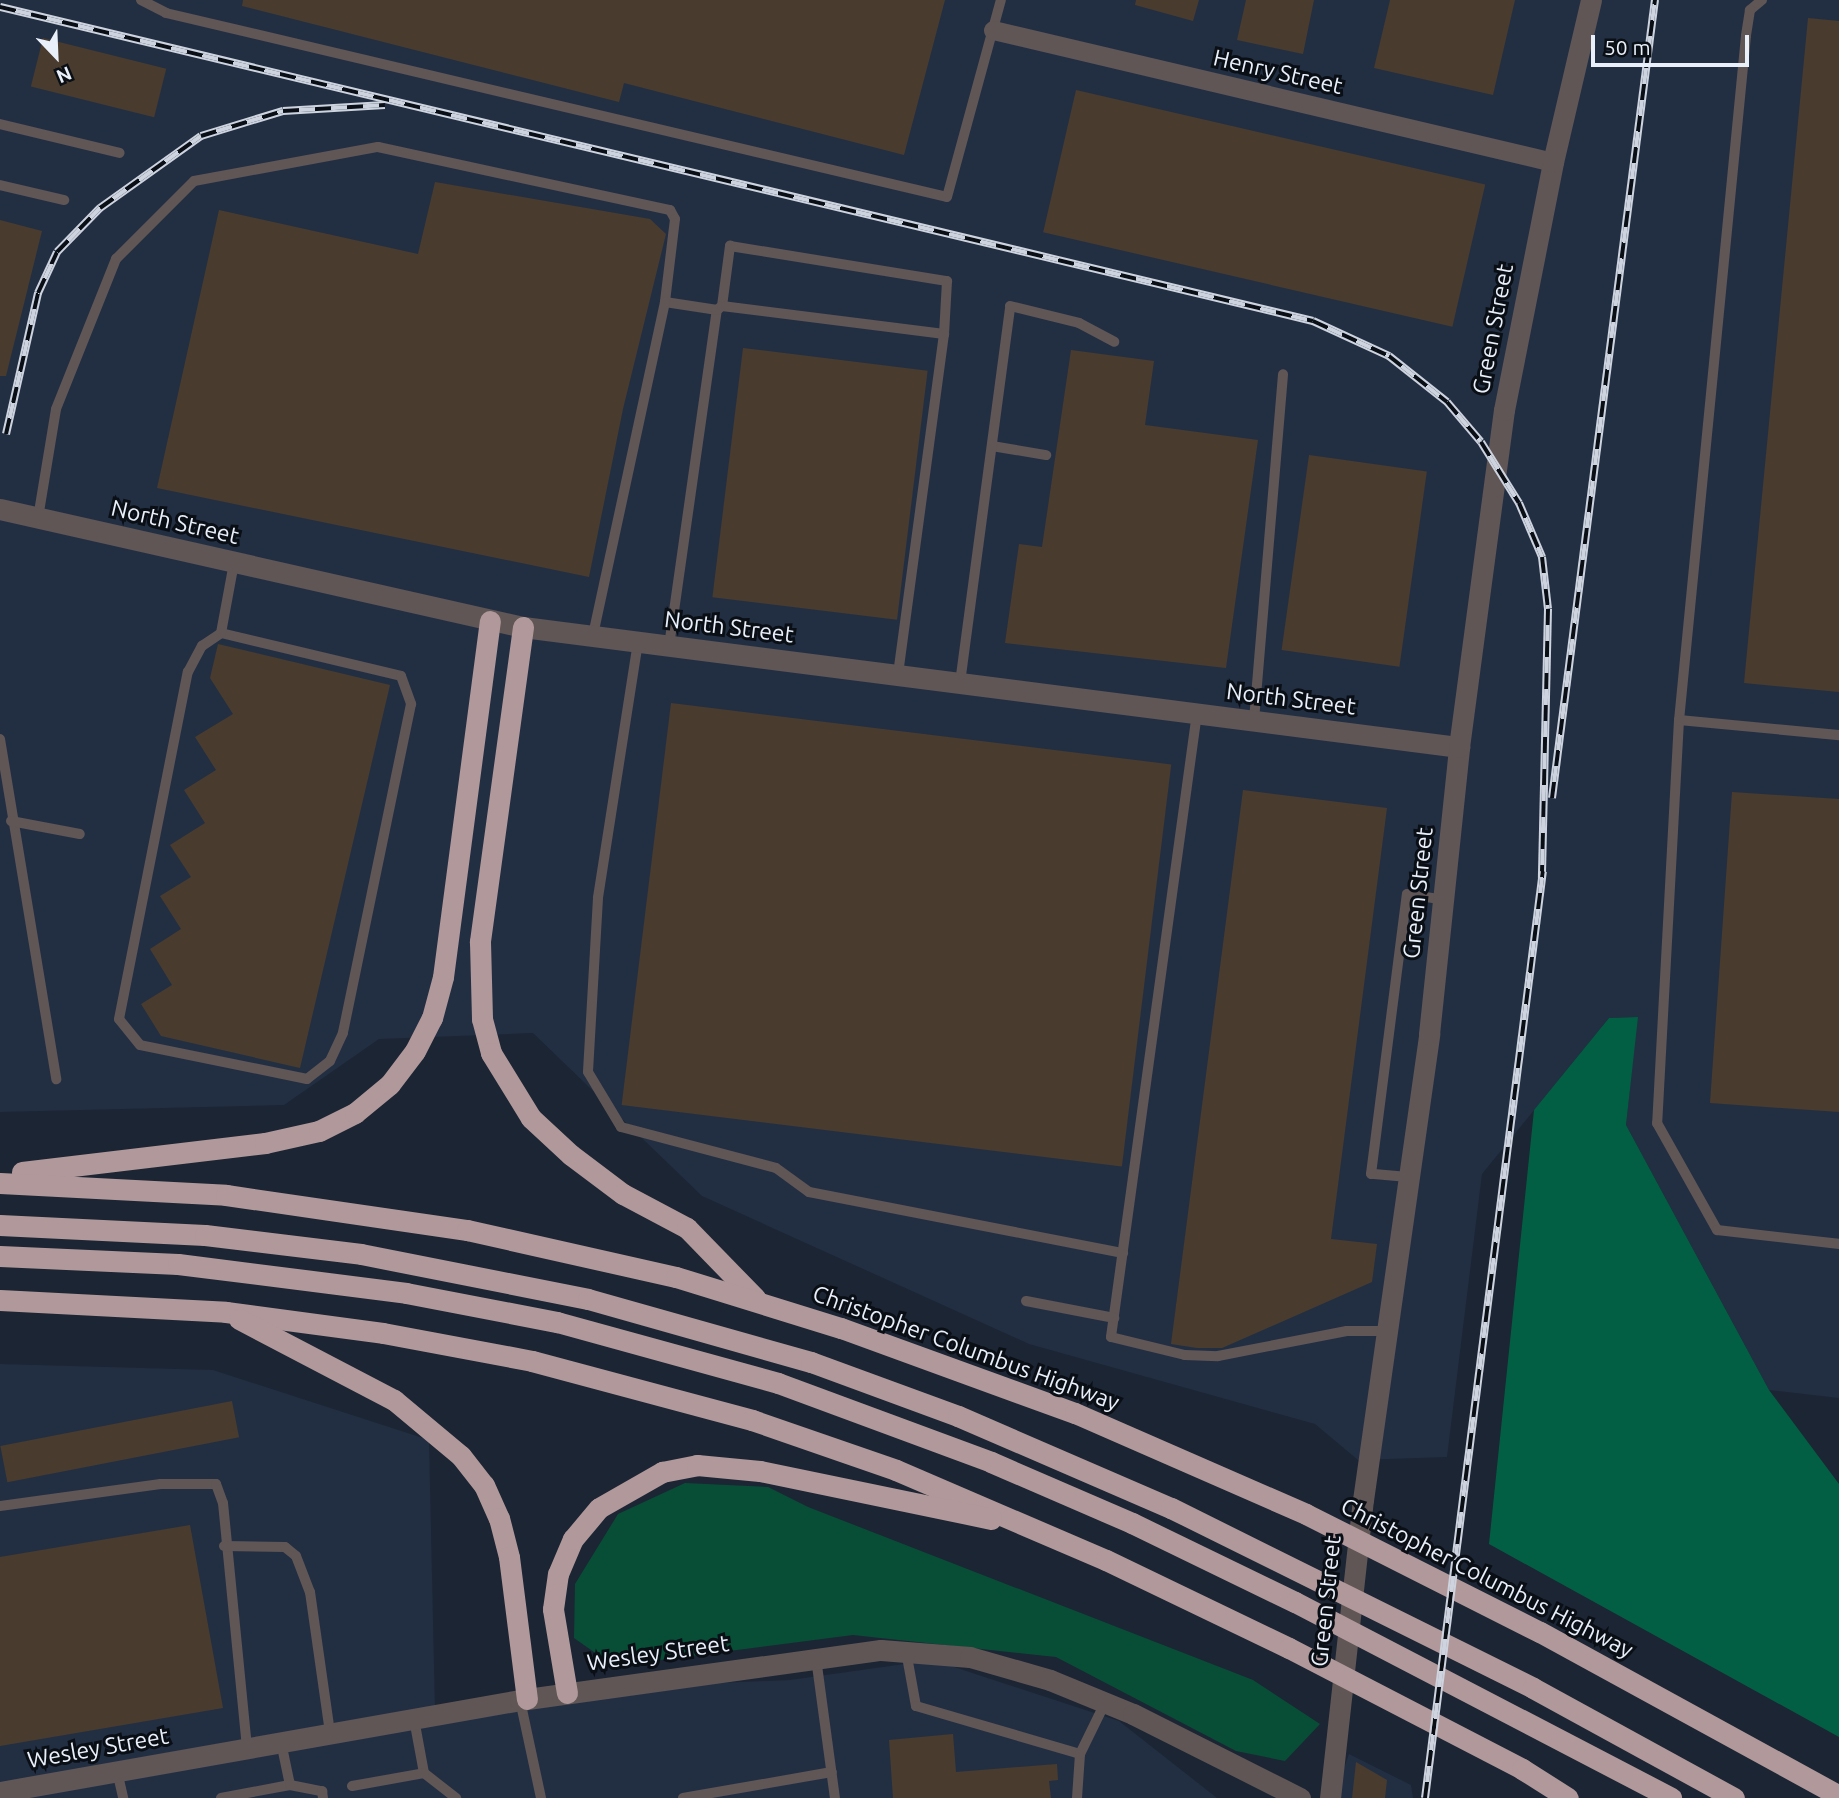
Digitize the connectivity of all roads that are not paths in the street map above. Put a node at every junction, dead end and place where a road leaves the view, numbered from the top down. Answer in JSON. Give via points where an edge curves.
{"nodes":[{"id":1,"x":141,"y":0,"type":"edge"},
{"id":2,"x":1001,"y":0,"type":"edge"},
{"id":3,"x":1591,"y":0,"type":"edge"},
{"id":4,"x":1762,"y":0,"type":"edge"},
{"id":5,"x":993,"y":30,"type":"junction"},
{"id":6,"x":0,"y":124,"type":"edge"},
{"id":7,"x":120,"y":153,"type":"dead end"},
{"id":8,"x":1553,"y":162,"type":"junction"},
{"id":9,"x":0,"y":185,"type":"edge"},
{"id":10,"x":64,"y":200,"type":"dead end"},
{"id":11,"x":665,"y":302,"type":"junction"},
{"id":12,"x":719,"y":308,"type":"junction"},
{"id":13,"x":944,"y":334,"type":"junction"},
{"id":14,"x":1114,"y":342,"type":"dead end"},
{"id":15,"x":1283,"y":374,"type":"dead end"},
{"id":16,"x":992,"y":446,"type":"junction"},
{"id":17,"x":1046,"y":455,"type":"dead end"},
{"id":18,"x":0,"y":509,"type":"edge"},
{"id":19,"x":38,"y":518,"type":"junction"},
{"id":20,"x":234,"y":563,"type":"junction"},
{"id":21,"x":490,"y":621,"type":"junction"},
{"id":22,"x":523,"y":627,"type":"junction"},
{"id":23,"x":221,"y":633,"type":"junction"},
{"id":24,"x":593,"y":636,"type":"junction"},
{"id":25,"x":638,"y":642,"type":"junction"},
{"id":26,"x":669,"y":646,"type":"junction"},
{"id":27,"x":898,"y":675,"type":"junction"},
{"id":28,"x":960,"y":683,"type":"junction"},
{"id":29,"x":1197,"y":713,"type":"junction"},
{"id":30,"x":1679,"y":720,"type":"junction"},
{"id":31,"x":1254,"y":721,"type":"junction"},
{"id":32,"x":1839,"y":735,"type":"edge"},
{"id":33,"x":0,"y":739,"type":"edge"},
{"id":34,"x":1459,"y":747,"type":"junction"},
{"id":35,"x":11,"y":821,"type":"junction"},
{"id":36,"x":80,"y":834,"type":"dead end"},
{"id":37,"x":1443,"y":900,"type":"junction"},
{"id":38,"x":56,"y":1079,"type":"dead end"},
{"id":39,"x":0,"y":1175,"type":"edge"},
{"id":40,"x":1409,"y":1177,"type":"junction"},
{"id":41,"x":0,"y":1182,"type":"edge"},
{"id":42,"x":0,"y":1225,"type":"edge"},
{"id":43,"x":1839,"y":1244,"type":"edge"},
{"id":44,"x":1123,"y":1253,"type":"junction"},
{"id":45,"x":0,"y":1256,"type":"edge"},
{"id":46,"x":0,"y":1300,"type":"edge"},
{"id":47,"x":757,"y":1301,"type":"junction"},
{"id":48,"x":1026,"y":1301,"type":"dead end"},
{"id":49,"x":226,"y":1312,"type":"junction"},
{"id":50,"x":1114,"y":1318,"type":"junction"},
{"id":51,"x":1389,"y":1331,"type":"junction"},
{"id":52,"x":0,"y":1506,"type":"edge"},
{"id":53,"x":1038,"y":1529,"type":"junction"},
{"id":54,"x":224,"y":1546,"type":"junction"},
{"id":55,"x":906,"y":1651,"type":"junction"},
{"id":56,"x":816,"y":1658,"type":"junction"},
{"id":57,"x":567,"y":1693,"type":"junction"},
{"id":58,"x":523,"y":1700,"type":"junction"},
{"id":59,"x":1106,"y":1701,"type":"junction"},
{"id":60,"x":414,"y":1718,"type":"junction"},
{"id":61,"x":330,"y":1733,"type":"junction"},
{"id":62,"x":281,"y":1742,"type":"junction"},
{"id":63,"x":247,"y":1748,"type":"junction"},
{"id":64,"x":1080,"y":1754,"type":"junction"},
{"id":65,"x":117,"y":1771,"type":"junction"},
{"id":66,"x":832,"y":1772,"type":"junction"},
{"id":67,"x":424,"y":1773,"type":"junction"},
{"id":68,"x":290,"y":1785,"type":"junction"},
{"id":69,"x":352,"y":1786,"type":"dead end"},
{"id":70,"x":0,"y":1792,"type":"edge"},
{"id":71,"x":1839,"y":1796,"type":"edge"},
{"id":72,"x":122,"y":1798,"type":"edge"},
{"id":73,"x":221,"y":1798,"type":"edge"},
{"id":74,"x":323,"y":1798,"type":"edge"},
{"id":75,"x":456,"y":1798,"type":"edge"},
{"id":76,"x":541,"y":1798,"type":"edge"},
{"id":77,"x":683,"y":1798,"type":"edge"},
{"id":78,"x":835,"y":1798,"type":"edge"},
{"id":79,"x":1077,"y":1798,"type":"edge"},
{"id":80,"x":1300,"y":1798,"type":"edge"},
{"id":81,"x":1330,"y":1798,"type":"edge"},
{"id":82,"x":1569,"y":1798,"type":"edge"},
{"id":83,"x":1671,"y":1798,"type":"edge"},
{"id":84,"x":1734,"y":1798,"type":"edge"}],
"edges":[{"from":1,"to":5,"type":"lane","via":[[166,13],[947,197]]},
{"from":2,"to":5,"type":"lane"},
{"from":3,"to":8,"type":"street","name":"Green Street"},
{"from":4,"to":30,"type":"lane","via":[[1750,10],[1746,37]]},
{"from":5,"to":8,"type":"street","name":"Henry Street"},
{"from":6,"to":7,"type":"lane"},
{"from":8,"to":34,"type":"street","name":"Green Street","via":[[1504,410]]},
{"from":9,"to":10,"type":"lane"},
{"from":11,"to":12,"type":"lane"},
{"from":11,"to":19,"type":"lane","via":[[675,219],[670,210],[378,147],[194,181],[116,259],[56,409]]},
{"from":11,"to":24,"type":"lane"},
{"from":12,"to":13,"type":"lane"},
{"from":12,"to":13,"type":"lane","via":[[730,246],[947,281]]},
{"from":12,"to":26,"type":"lane"},
{"from":13,"to":27,"type":"lane"},
{"from":14,"to":16,"type":"lane","via":[[1079,323],[1010,306]]},
{"from":15,"to":31,"type":"lane"},
{"from":16,"to":17,"type":"lane"},
{"from":16,"to":28,"type":"lane"},
{"from":18,"to":19,"type":"street","name":"North Street"},
{"from":19,"to":20,"type":"street","name":"North Street"},
{"from":20,"to":21,"type":"street","name":"North Street"},
{"from":20,"to":23,"type":"lane"},
{"from":21,"to":22,"type":"street","name":"North Street"},
{"from":21,"to":39,"type":"highway","via":[[443,977],[432,1018],[390,1084],[355,1113],[319,1131],[265,1143]]},
{"from":22,"to":24,"type":"street","name":"North Street"},
{"from":22,"to":47,"type":"highway","via":[[480,942],[482,1019],[491,1053],[531,1118],[623,1194],[687,1228]]},
{"from":23,"to":23,"type":"lane","via":[[202,646],[188,671],[119,1020],[141,1045],[307,1079],[330,1061],[343,1033],[411,704],[401,676]]},
{"from":24,"to":25,"type":"street","name":"North Street"},
{"from":25,"to":26,"type":"street","name":"North Street"},
{"from":25,"to":44,"type":"lane","via":[[598,898],[588,1072],[621,1127],[776,1168],[809,1192]]},
{"from":26,"to":27,"type":"street","name":"North Street"},
{"from":27,"to":28,"type":"street","name":"North Street"},
{"from":28,"to":29,"type":"street","name":"North Street"},
{"from":29,"to":31,"type":"street","name":"North Street"},
{"from":29,"to":44,"type":"lane"},
{"from":30,"to":32,"type":"lane"},
{"from":30,"to":43,"type":"lane","via":[[1657,1124],[1717,1230]]},
{"from":31,"to":34,"type":"street","name":"North Street"},
{"from":33,"to":35,"type":"lane"},
{"from":34,"to":37,"type":"street","name":"Green Street"},
{"from":35,"to":36,"type":"lane"},
{"from":35,"to":38,"type":"lane"},
{"from":37,"to":40,"type":"street","name":"Green Street"},
{"from":37,"to":40,"type":"lane","via":[[1407,894],[1371,1174]]},
{"from":40,"to":51,"type":"street","name":"Green Street"},
{"from":41,"to":47,"type":"highway","name":"Christopher Columbus Highway","via":[[118,1187],[327,1207],[593,1257]]},
{"from":42,"to":84,"type":"highway","via":[[205,1235],[361,1254],[513,1282],[664,1318],[799,1359],[958,1416],[1100,1476],[1533,1688]]},
{"from":44,"to":50,"type":"lane"},
{"from":45,"to":83,"type":"highway","via":[[178,1264],[331,1280],[481,1307],[643,1344],[778,1383],[943,1443],[1108,1513],[1295,1602]]},
{"from":46,"to":49,"type":"highway"},
{"from":47,"to":71,"type":"highway","name":"Christopher Columbus Highway","via":[[1075,1413],[1306,1514],[1540,1632]]},
{"from":48,"to":50,"type":"lane"},
{"from":49,"to":53,"type":"highway","via":[[420,1339],[606,1379],[824,1444]]},
{"from":49,"to":58,"type":"highway","via":[[394,1400],[461,1456],[484,1485],[509,1557]]},
{"from":50,"to":51,"type":"lane","via":[[1111,1337],[1185,1355],[1218,1356],[1347,1331]]},
{"from":51,"to":81,"type":"street","name":"Green Street","via":[[1363,1500]]},
{"from":52,"to":54,"type":"lane","via":[[150,1486],[216,1484],[223,1503]]},
{"from":53,"to":57,"type":"highway","via":[[760,1471],[697,1465],[662,1472],[599,1508],[573,1539],[558,1574],[553,1609]]},
{"from":53,"to":82,"type":"highway","via":[[1289,1648]]},
{"from":54,"to":61,"type":"lane","via":[[285,1547],[296,1556],[310,1592]]},
{"from":54,"to":63,"type":"lane"},
{"from":55,"to":56,"type":"street","name":"Wesley Street"},
{"from":55,"to":59,"type":"street","name":"Wesley Street","via":[[970,1657],[1010,1667]]},
{"from":55,"to":64,"type":"lane","via":[[916,1706]]},
{"from":56,"to":57,"type":"street","name":"Wesley Street"},
{"from":56,"to":66,"type":"lane"},
{"from":57,"to":58,"type":"street","name":"Wesley Street"},
{"from":58,"to":60,"type":"street","name":"Wesley Street"},
{"from":58,"to":76,"type":"lane"},
{"from":59,"to":64,"type":"lane"},
{"from":59,"to":80,"type":"street","name":"Wesley Street"},
{"from":60,"to":61,"type":"street","name":"Wesley Street"},
{"from":60,"to":67,"type":"lane"},
{"from":61,"to":62,"type":"street","name":"Wesley Street"},
{"from":62,"to":63,"type":"street","name":"Wesley Street"},
{"from":62,"to":68,"type":"lane"},
{"from":63,"to":65,"type":"street","name":"Wesley Street"},
{"from":64,"to":79,"type":"lane"},
{"from":65,"to":70,"type":"street","name":"Wesley Street"},
{"from":65,"to":72,"type":"lane"},
{"from":66,"to":77,"type":"lane"},
{"from":66,"to":78,"type":"lane"},
{"from":67,"to":69,"type":"lane"},
{"from":67,"to":75,"type":"lane"},
{"from":68,"to":73,"type":"lane"},
{"from":68,"to":74,"type":"lane","via":[[322,1791]]}]}
